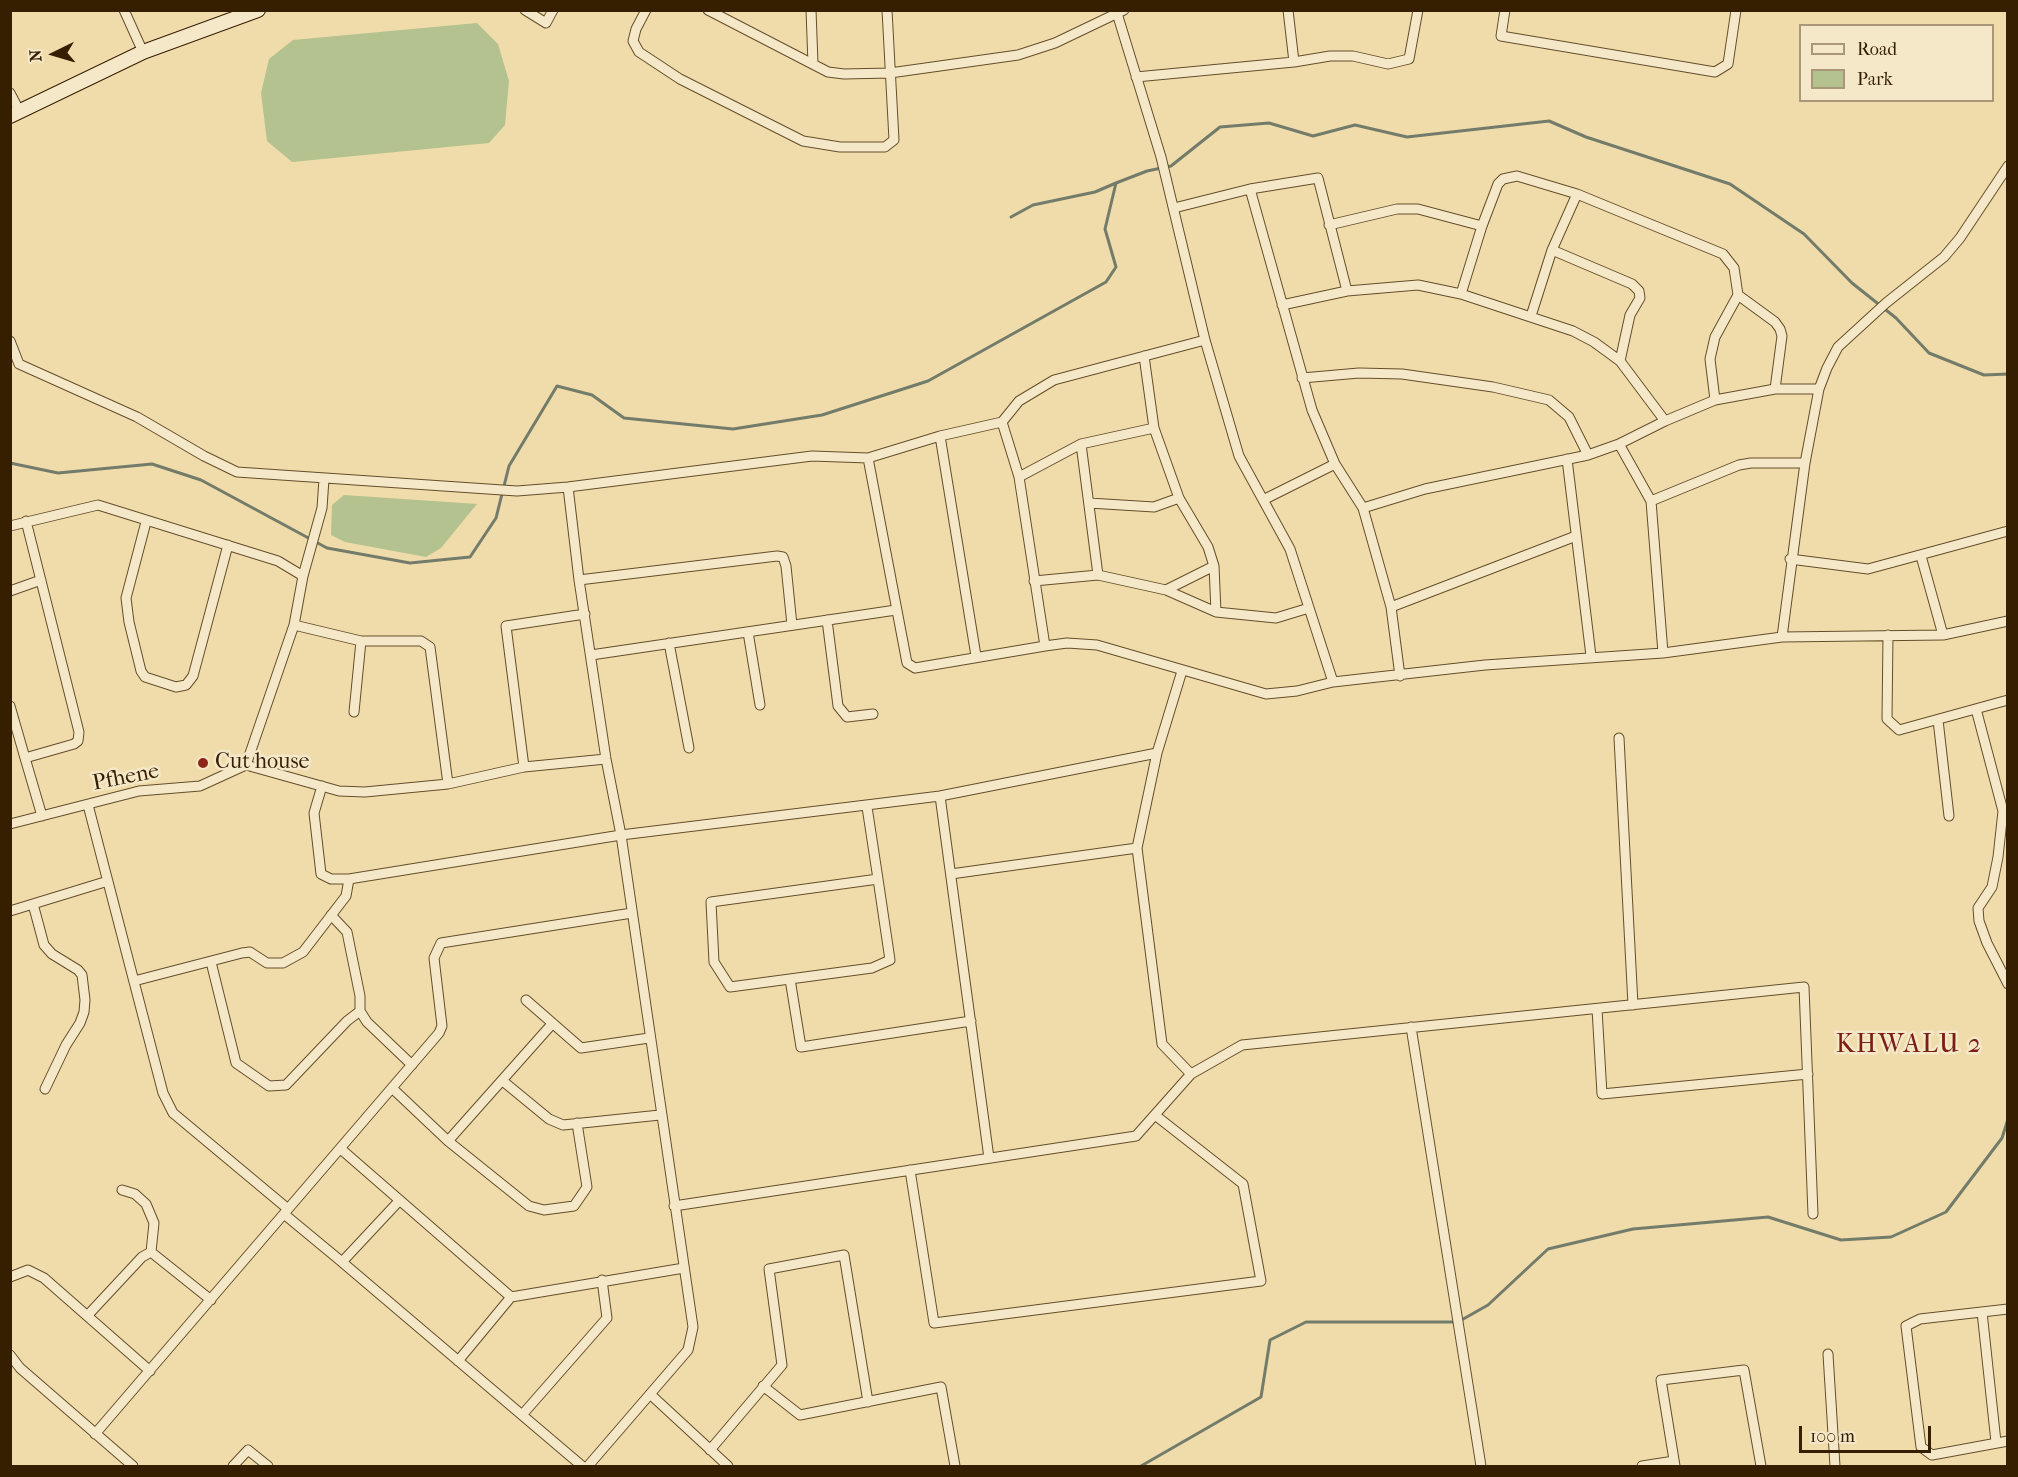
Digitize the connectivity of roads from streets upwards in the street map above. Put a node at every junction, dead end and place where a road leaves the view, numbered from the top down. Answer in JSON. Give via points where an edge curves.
{"nodes":[{"id":1,"x":124,"y":10,"type":"edge"},
{"id":2,"x":258,"y":10,"type":"edge"},
{"id":3,"x":525,"y":10,"type":"edge"},
{"id":4,"x":553,"y":10,"type":"edge"},
{"id":5,"x":646,"y":10,"type":"edge"},
{"id":6,"x":708,"y":10,"type":"edge"},
{"id":7,"x":811,"y":10,"type":"edge"},
{"id":8,"x":887,"y":10,"type":"edge"},
{"id":9,"x":1288,"y":10,"type":"edge"},
{"id":10,"x":1418,"y":10,"type":"edge"},
{"id":11,"x":1504,"y":10,"type":"edge"},
{"id":12,"x":1736,"y":10,"type":"edge"},
{"id":13,"x":1119,"y":11,"type":"edge"},
{"id":14,"x":143,"y":52,"type":"junction"},
{"id":15,"x":1294,"y":62,"type":"junction"},
{"id":16,"x":813,"y":64,"type":"junction"},
{"id":17,"x":890,"y":74,"type":"junction"},
{"id":18,"x":1136,"y":77,"type":"junction"},
{"id":19,"x":10,"y":93,"type":"edge"},
{"id":20,"x":15,"y":114,"type":"edge"},
{"id":21,"x":2007,"y":166,"type":"edge"},
{"id":22,"x":1250,"y":189,"type":"junction"},
{"id":23,"x":1577,"y":195,"type":"junction"},
{"id":24,"x":1174,"y":208,"type":"junction"},
{"id":25,"x":1329,"y":225,"type":"junction"},
{"id":26,"x":1482,"y":226,"type":"junction"},
{"id":27,"x":1552,"y":250,"type":"junction"},
{"id":28,"x":1347,"y":291,"type":"junction"},
{"id":29,"x":1461,"y":294,"type":"junction"},
{"id":30,"x":1738,"y":295,"type":"junction"},
{"id":31,"x":1282,"y":305,"type":"junction"},
{"id":32,"x":1531,"y":316,"type":"junction"},
{"id":33,"x":1205,"y":340,"type":"junction"},
{"id":34,"x":10,"y":341,"type":"edge"},
{"id":35,"x":1144,"y":356,"type":"junction"},
{"id":36,"x":1620,"y":361,"type":"junction"},
{"id":37,"x":15,"y":366,"type":"edge"},
{"id":38,"x":1302,"y":378,"type":"junction"},
{"id":39,"x":1775,"y":389,"type":"junction"},
{"id":40,"x":1819,"y":389,"type":"junction"},
{"id":41,"x":1715,"y":399,"type":"junction"},
{"id":42,"x":1665,"y":421,"type":"junction"},
{"id":43,"x":1002,"y":422,"type":"junction"},
{"id":44,"x":1154,"y":428,"type":"junction"},
{"id":45,"x":940,"y":436,"type":"junction"},
{"id":46,"x":1081,"y":444,"type":"junction"},
{"id":47,"x":1619,"y":444,"type":"junction"},
{"id":48,"x":1588,"y":455,"type":"junction"},
{"id":49,"x":868,"y":458,"type":"junction"},
{"id":50,"x":1567,"y":459,"type":"junction"},
{"id":51,"x":1805,"y":463,"type":"junction"},
{"id":52,"x":1335,"y":465,"type":"junction"},
{"id":53,"x":1018,"y":477,"type":"junction"},
{"id":54,"x":324,"y":479,"type":"junction"},
{"id":55,"x":568,"y":487,"type":"junction"},
{"id":56,"x":1179,"y":498,"type":"junction"},
{"id":57,"x":1265,"y":499,"type":"junction"},
{"id":58,"x":1651,"y":501,"type":"junction"},
{"id":59,"x":1089,"y":502,"type":"junction"},
{"id":60,"x":1363,"y":508,"type":"junction"},
{"id":61,"x":26,"y":521,"type":"junction"},
{"id":62,"x":146,"y":522,"type":"junction"},
{"id":63,"x":10,"y":526,"type":"edge"},
{"id":64,"x":2007,"y":531,"type":"edge"},
{"id":65,"x":1576,"y":536,"type":"junction"},
{"id":66,"x":228,"y":544,"type":"junction"},
{"id":67,"x":1921,"y":556,"type":"junction"},
{"id":68,"x":1790,"y":559,"type":"junction"},
{"id":69,"x":1214,"y":566,"type":"junction"},
{"id":70,"x":1098,"y":575,"type":"junction"},
{"id":71,"x":303,"y":576,"type":"junction"},
{"id":72,"x":41,"y":580,"type":"junction"},
{"id":73,"x":579,"y":580,"type":"junction"},
{"id":74,"x":1034,"y":581,"type":"junction"},
{"id":75,"x":1166,"y":590,"type":"junction"},
{"id":76,"x":10,"y":591,"type":"edge"},
{"id":77,"x":1309,"y":608,"type":"junction"},
{"id":78,"x":1391,"y":608,"type":"junction"},
{"id":79,"x":896,"y":610,"type":"junction"},
{"id":80,"x":1216,"y":612,"type":"junction"},
{"id":81,"x":585,"y":614,"type":"junction"},
{"id":82,"x":827,"y":620,"type":"junction"},
{"id":83,"x":2007,"y":621,"type":"edge"},
{"id":84,"x":294,"y":625,"type":"junction"},
{"id":85,"x":792,"y":625,"type":"junction"},
{"id":86,"x":748,"y":632,"type":"junction"},
{"id":87,"x":1888,"y":635,"type":"junction"},
{"id":88,"x":1943,"y":635,"type":"junction"},
{"id":89,"x":1782,"y":637,"type":"junction"},
{"id":90,"x":361,"y":641,"type":"junction"},
{"id":91,"x":669,"y":643,"type":"junction"},
{"id":92,"x":1045,"y":646,"type":"junction"},
{"id":93,"x":1663,"y":653,"type":"junction"},
{"id":94,"x":591,"y":655,"type":"junction"},
{"id":95,"x":976,"y":656,"type":"junction"},
{"id":96,"x":1592,"y":656,"type":"junction"},
{"id":97,"x":1182,"y":671,"type":"junction"},
{"id":98,"x":1400,"y":676,"type":"junction"},
{"id":99,"x":1333,"y":682,"type":"junction"},
{"id":100,"x":2007,"y":700,"type":"edge"},
{"id":101,"x":760,"y":705,"type":"dead end"},
{"id":102,"x":10,"y":706,"type":"edge"},
{"id":103,"x":1976,"y":709,"type":"junction"},
{"id":104,"x":354,"y":712,"type":"dead end"},
{"id":105,"x":873,"y":714,"type":"dead end"},
{"id":106,"x":1938,"y":720,"type":"junction"},
{"id":107,"x":1619,"y":738,"type":"dead end"},
{"id":108,"x":689,"y":748,"type":"dead end"},
{"id":109,"x":1157,"y":753,"type":"junction"},
{"id":110,"x":25,"y":758,"type":"junction"},
{"id":111,"x":606,"y":759,"type":"junction"},
{"id":112,"x":246,"y":765,"type":"junction"},
{"id":113,"x":524,"y":767,"type":"junction"},
{"id":114,"x":448,"y":784,"type":"junction"},
{"id":115,"x":322,"y":786,"type":"junction"},
{"id":116,"x":940,"y":796,"type":"junction"},
{"id":117,"x":88,"y":805,"type":"junction"},
{"id":118,"x":867,"y":807,"type":"junction"},
{"id":119,"x":42,"y":816,"type":"junction"},
{"id":120,"x":1949,"y":816,"type":"dead end"},
{"id":121,"x":10,"y":824,"type":"edge"},
{"id":122,"x":621,"y":835,"type":"junction"},
{"id":123,"x":1137,"y":848,"type":"junction"},
{"id":124,"x":951,"y":874,"type":"junction"},
{"id":125,"x":348,"y":879,"type":"junction"},
{"id":126,"x":878,"y":879,"type":"junction"},
{"id":127,"x":108,"y":881,"type":"junction"},
{"id":128,"x":33,"y":904,"type":"junction"},
{"id":129,"x":10,"y":911,"type":"edge"},
{"id":130,"x":632,"y":913,"type":"junction"},
{"id":131,"x":331,"y":915,"type":"junction"},
{"id":132,"x":211,"y":962,"type":"junction"},
{"id":133,"x":790,"y":979,"type":"junction"},
{"id":134,"x":134,"y":981,"type":"junction"},
{"id":135,"x":2007,"y":984,"type":"edge"},
{"id":136,"x":525,"y":1000,"type":"dead end"},
{"id":137,"x":1633,"y":1005,"type":"junction"},
{"id":138,"x":1597,"y":1009,"type":"junction"},
{"id":139,"x":360,"y":1011,"type":"junction"},
{"id":140,"x":971,"y":1021,"type":"junction"},
{"id":141,"x":552,"y":1024,"type":"junction"},
{"id":142,"x":1412,"y":1028,"type":"junction"},
{"id":143,"x":649,"y":1038,"type":"junction"},
{"id":144,"x":412,"y":1065,"type":"junction"},
{"id":145,"x":1191,"y":1074,"type":"junction"},
{"id":146,"x":1808,"y":1074,"type":"junction"},
{"id":147,"x":504,"y":1082,"type":"junction"},
{"id":148,"x":392,"y":1088,"type":"junction"},
{"id":149,"x":45,"y":1089,"type":"dead end"},
{"id":150,"x":660,"y":1115,"type":"junction"},
{"id":151,"x":1155,"y":1115,"type":"junction"},
{"id":152,"x":577,"y":1124,"type":"junction"},
{"id":153,"x":448,"y":1142,"type":"junction"},
{"id":154,"x":342,"y":1150,"type":"junction"},
{"id":155,"x":989,"y":1158,"type":"junction"},
{"id":156,"x":910,"y":1170,"type":"junction"},
{"id":157,"x":122,"y":1190,"type":"dead end"},
{"id":158,"x":399,"y":1202,"type":"junction"},
{"id":159,"x":674,"y":1206,"type":"junction"},
{"id":160,"x":286,"y":1212,"type":"junction"},
{"id":161,"x":1813,"y":1214,"type":"dead end"},
{"id":162,"x":151,"y":1252,"type":"junction"},
{"id":163,"x":342,"y":1262,"type":"junction"},
{"id":164,"x":684,"y":1268,"type":"junction"},
{"id":165,"x":10,"y":1277,"type":"edge"},
{"id":166,"x":603,"y":1280,"type":"junction"},
{"id":167,"x":511,"y":1297,"type":"junction"},
{"id":168,"x":211,"y":1300,"type":"junction"},
{"id":169,"x":2007,"y":1309,"type":"edge"},
{"id":170,"x":1982,"y":1312,"type":"junction"},
{"id":171,"x":87,"y":1316,"type":"junction"},
{"id":172,"x":1828,"y":1354,"type":"dead end"},
{"id":173,"x":10,"y":1355,"type":"edge"},
{"id":174,"x":458,"y":1361,"type":"junction"},
{"id":175,"x":150,"y":1371,"type":"junction"},
{"id":176,"x":763,"y":1386,"type":"junction"},
{"id":177,"x":650,"y":1394,"type":"junction"},
{"id":178,"x":868,"y":1402,"type":"junction"},
{"id":179,"x":522,"y":1415,"type":"junction"},
{"id":180,"x":95,"y":1434,"type":"junction"},
{"id":181,"x":2007,"y":1441,"type":"edge"},
{"id":182,"x":1996,"y":1443,"type":"junction"},
{"id":183,"x":710,"y":1450,"type":"junction"},
{"id":184,"x":1674,"y":1464,"type":"edge"},
{"id":185,"x":133,"y":1467,"type":"edge"},
{"id":186,"x":233,"y":1467,"type":"edge"},
{"id":187,"x":268,"y":1467,"type":"edge"},
{"id":188,"x":582,"y":1467,"type":"edge"},
{"id":189,"x":588,"y":1467,"type":"edge"},
{"id":190,"x":728,"y":1467,"type":"edge"},
{"id":191,"x":955,"y":1467,"type":"edge"},
{"id":192,"x":1481,"y":1467,"type":"edge"},
{"id":193,"x":1642,"y":1467,"type":"edge"},
{"id":194,"x":1761,"y":1467,"type":"edge"},
{"id":195,"x":1835,"y":1467,"type":"edge"}],
"edges":[{"from":1,"to":14,"type":"street"},
{"from":2,"to":14,"type":"street"},
{"from":3,"to":4,"type":"street","via":[[546,23]]},
{"from":5,"to":17,"type":"street","via":[[633,41],[639,52],[680,80],[803,141],[840,147],[890,146],[895,133]]},
{"from":6,"to":16,"type":"street"},
{"from":7,"to":16,"type":"street"},
{"from":8,"to":17,"type":"street"},
{"from":9,"to":15,"type":"street"},
{"from":10,"to":15,"type":"street","via":[[1409,59],[1388,64],[1353,56],[1330,56]]},
{"from":11,"to":12,"type":"street","via":[[1502,36],[1715,72],[1728,63]]},
{"from":13,"to":17,"type":"street","via":[[1055,43],[1018,55]]},
{"from":13,"to":18,"type":"street"},
{"from":14,"to":20,"type":"street"},
{"from":15,"to":18,"type":"street"},
{"from":16,"to":17,"type":"street","via":[[843,74]]},
{"from":18,"to":24,"type":"street"},
{"from":19,"to":20,"type":"street"},
{"from":21,"to":40,"type":"street","via":[[1944,257],[1838,347]]},
{"from":22,"to":24,"type":"street"},
{"from":22,"to":25,"type":"street","via":[[1318,178]]},
{"from":22,"to":31,"type":"street"},
{"from":23,"to":26,"type":"street","via":[[1509,176],[1498,184]]},
{"from":23,"to":27,"type":"street"},
{"from":23,"to":30,"type":"street","via":[[1723,254],[1734,268]]},
{"from":24,"to":33,"type":"street"},
{"from":25,"to":26,"type":"street","via":[[1418,208]]},
{"from":25,"to":28,"type":"street"},
{"from":26,"to":29,"type":"street"},
{"from":27,"to":32,"type":"street"},
{"from":27,"to":36,"type":"street","via":[[1632,284],[1639,291]]},
{"from":28,"to":29,"type":"street","via":[[1418,285]]},
{"from":28,"to":31,"type":"street"},
{"from":29,"to":32,"type":"street"},
{"from":30,"to":39,"type":"street","via":[[1780,329]]},
{"from":30,"to":41,"type":"street","via":[[1715,337],[1710,359]]},
{"from":31,"to":38,"type":"street"},
{"from":32,"to":36,"type":"street","via":[[1573,331]]},
{"from":33,"to":35,"type":"street"},
{"from":33,"to":57,"type":"street","via":[[1239,456]]},
{"from":34,"to":37,"type":"street"},
{"from":35,"to":43,"type":"street","via":[[1054,380],[1019,401]]},
{"from":35,"to":44,"type":"street"},
{"from":36,"to":42,"type":"street"},
{"from":37,"to":54,"type":"street","via":[[137,417],[237,472]]},
{"from":38,"to":48,"type":"street","via":[[1402,374],[1493,387],[1549,400],[1569,417]]},
{"from":38,"to":52,"type":"street"},
{"from":39,"to":40,"type":"street"},
{"from":39,"to":41,"type":"street"},
{"from":40,"to":51,"type":"street"},
{"from":41,"to":42,"type":"street"},
{"from":42,"to":47,"type":"street"},
{"from":43,"to":45,"type":"street"},
{"from":43,"to":53,"type":"street"},
{"from":44,"to":46,"type":"street"},
{"from":44,"to":56,"type":"street"},
{"from":45,"to":49,"type":"street"},
{"from":45,"to":95,"type":"street"},
{"from":46,"to":53,"type":"street"},
{"from":46,"to":59,"type":"street"},
{"from":47,"to":48,"type":"street"},
{"from":47,"to":58,"type":"street"},
{"from":48,"to":50,"type":"street"},
{"from":49,"to":55,"type":"street","via":[[812,456]]},
{"from":49,"to":79,"type":"street"},
{"from":50,"to":60,"type":"street","via":[[1425,489]]},
{"from":50,"to":65,"type":"street"},
{"from":51,"to":58,"type":"street","via":[[1738,465]]},
{"from":51,"to":68,"type":"street"},
{"from":52,"to":57,"type":"street"},
{"from":52,"to":60,"type":"street"},
{"from":53,"to":74,"type":"street"},
{"from":54,"to":55,"type":"street","via":[[487,490]]},
{"from":54,"to":71,"type":"street","via":[[322,508]]},
{"from":55,"to":73,"type":"street"},
{"from":56,"to":59,"type":"street","via":[[1154,507]]},
{"from":56,"to":69,"type":"street","via":[[1208,547]]},
{"from":57,"to":77,"type":"street","via":[[1290,549]]},
{"from":58,"to":93,"type":"street"},
{"from":59,"to":70,"type":"street"},
{"from":60,"to":78,"type":"street"},
{"from":61,"to":62,"type":"street","via":[[98,505]]},
{"from":61,"to":63,"type":"street"},
{"from":61,"to":72,"type":"street"},
{"from":62,"to":66,"type":"street"},
{"from":62,"to":66,"type":"street","via":[[126,598],[129,622],[145,677],[176,687],[186,685],[193,676]]},
{"from":64,"to":67,"type":"street"},
{"from":65,"to":78,"type":"street"},
{"from":65,"to":96,"type":"street"},
{"from":66,"to":71,"type":"street","via":[[278,561]]},
{"from":67,"to":68,"type":"street","via":[[1868,569]]},
{"from":67,"to":88,"type":"street"},
{"from":68,"to":89,"type":"street"},
{"from":69,"to":75,"type":"street"},
{"from":69,"to":80,"type":"street"},
{"from":70,"to":74,"type":"street"},
{"from":70,"to":75,"type":"street"},
{"from":71,"to":84,"type":"street"},
{"from":72,"to":76,"type":"street"},
{"from":72,"to":110,"type":"street","via":[[79,737],[74,744]]},
{"from":73,"to":81,"type":"street"},
{"from":73,"to":85,"type":"street","via":[[783,557]]},
{"from":74,"to":92,"type":"street"},
{"from":75,"to":80,"type":"street"},
{"from":77,"to":80,"type":"street","via":[[1276,618]]},
{"from":77,"to":99,"type":"street"},
{"from":78,"to":98,"type":"street"},
{"from":79,"to":82,"type":"street"},
{"from":79,"to":95,"type":"street","via":[[905,657],[911,667]]},
{"from":81,"to":94,"type":"street"},
{"from":81,"to":113,"type":"street","via":[[506,626]]},
{"from":82,"to":85,"type":"street"},
{"from":82,"to":105,"type":"street","via":[[838,706],[847,717]]},
{"from":83,"to":88,"type":"street"},
{"from":84,"to":90,"type":"street"},
{"from":84,"to":112,"type":"street"},
{"from":85,"to":86,"type":"street"},
{"from":86,"to":91,"type":"street"},
{"from":86,"to":101,"type":"street"},
{"from":87,"to":88,"type":"street"},
{"from":87,"to":89,"type":"street"},
{"from":87,"to":106,"type":"street","via":[[1887,719],[1899,730]]},
{"from":89,"to":93,"type":"street"},
{"from":90,"to":104,"type":"street"},
{"from":90,"to":114,"type":"street","via":[[421,641],[430,647]]},
{"from":91,"to":94,"type":"street"},
{"from":91,"to":108,"type":"street"},
{"from":92,"to":95,"type":"street"},
{"from":92,"to":97,"type":"street","via":[[1097,645]]},
{"from":93,"to":96,"type":"street"},
{"from":94,"to":111,"type":"street"},
{"from":96,"to":98,"type":"street"},
{"from":97,"to":99,"type":"street","via":[[1266,694]]},
{"from":97,"to":109,"type":"street"},
{"from":98,"to":99,"type":"street"},
{"from":100,"to":103,"type":"street"},
{"from":102,"to":110,"type":"street"},
{"from":103,"to":106,"type":"street"},
{"from":103,"to":135,"type":"street","via":[[2003,811],[1992,887],[1978,908],[1979,921]]},
{"from":106,"to":120,"type":"street"},
{"from":107,"to":137,"type":"street"},
{"from":109,"to":116,"type":"street"},
{"from":109,"to":123,"type":"street"},
{"from":110,"to":119,"type":"street"},
{"from":111,"to":113,"type":"street"},
{"from":111,"to":122,"type":"street"},
{"from":112,"to":115,"type":"street"},
{"from":112,"to":117,"type":"street","name":"Pfhene","via":[[200,786],[139,791]]},
{"from":113,"to":114,"type":"street"},
{"from":114,"to":115,"type":"street","via":[[365,792]]},
{"from":115,"to":125,"type":"street","via":[[314,813],[321,874],[331,879]]},
{"from":116,"to":118,"type":"street"},
{"from":116,"to":124,"type":"street"},
{"from":117,"to":119,"type":"street","name":"Pfhene"},
{"from":117,"to":127,"type":"street"},
{"from":118,"to":122,"type":"street"},
{"from":118,"to":126,"type":"street"},
{"from":119,"to":121,"type":"street","name":"Pfhene"},
{"from":122,"to":125,"type":"street"},
{"from":122,"to":130,"type":"street"},
{"from":123,"to":124,"type":"street"},
{"from":123,"to":145,"type":"street","via":[[1162,1044]]},
{"from":124,"to":140,"type":"street"},
{"from":125,"to":131,"type":"street","via":[[346,896]]},
{"from":126,"to":133,"type":"street","via":[[890,960],[872,968]]},
{"from":126,"to":133,"type":"street","via":[[711,902],[714,962],[730,987]]},
{"from":127,"to":128,"type":"street"},
{"from":127,"to":134,"type":"street"},
{"from":128,"to":129,"type":"street"},
{"from":128,"to":149,"type":"street","via":[[44,945],[82,975],[84,1000],[80,1023]]},
{"from":130,"to":143,"type":"street"},
{"from":130,"to":144,"type":"street","via":[[441,943],[434,958],[442,1026]]},
{"from":131,"to":132,"type":"street","via":[[303,952],[283,963],[267,963],[250,952]]},
{"from":131,"to":139,"type":"street","via":[[347,932]]},
{"from":132,"to":134,"type":"street"},
{"from":132,"to":139,"type":"street","via":[[236,1063],[269,1086],[286,1085]]},
{"from":133,"to":140,"type":"street","via":[[801,1047]]},
{"from":134,"to":160,"type":"street","via":[[163,1093],[173,1113]]},
{"from":136,"to":141,"type":"street"},
{"from":137,"to":138,"type":"street"},
{"from":137,"to":146,"type":"street","via":[[1804,987]]},
{"from":138,"to":142,"type":"street"},
{"from":138,"to":146,"type":"street","via":[[1602,1094]]},
{"from":139,"to":144,"type":"street"},
{"from":140,"to":155,"type":"street"},
{"from":141,"to":143,"type":"street","via":[[581,1047]]},
{"from":141,"to":147,"type":"street"},
{"from":142,"to":145,"type":"street","via":[[1242,1045]]},
{"from":142,"to":192,"type":"street"},
{"from":143,"to":150,"type":"street"},
{"from":144,"to":148,"type":"street"},
{"from":145,"to":151,"type":"street"},
{"from":146,"to":161,"type":"street"},
{"from":147,"to":152,"type":"street","via":[[549,1119],[563,1125]]},
{"from":147,"to":153,"type":"street"},
{"from":148,"to":153,"type":"street"},
{"from":148,"to":154,"type":"street"},
{"from":150,"to":152,"type":"street"},
{"from":150,"to":159,"type":"street"},
{"from":151,"to":155,"type":"street","via":[[1136,1136]]},
{"from":151,"to":156,"type":"street","via":[[1243,1184],[1261,1281],[934,1323]]},
{"from":152,"to":153,"type":"street","via":[[587,1187],[573,1206],[544,1210],[529,1206]]},
{"from":154,"to":158,"type":"street"},
{"from":154,"to":160,"type":"street"},
{"from":155,"to":156,"type":"street"},
{"from":156,"to":159,"type":"street"},
{"from":157,"to":162,"type":"street","via":[[135,1194],[146,1204],[154,1224]]},
{"from":158,"to":163,"type":"street"},
{"from":158,"to":167,"type":"street"},
{"from":159,"to":164,"type":"street"},
{"from":160,"to":163,"type":"street"},
{"from":160,"to":168,"type":"street"},
{"from":162,"to":168,"type":"street"},
{"from":162,"to":171,"type":"street"},
{"from":163,"to":174,"type":"street"},
{"from":164,"to":166,"type":"street"},
{"from":164,"to":177,"type":"street","via":[[693,1327],[688,1350]]},
{"from":165,"to":171,"type":"street","via":[[28,1270],[44,1278]]},
{"from":166,"to":167,"type":"street"},
{"from":166,"to":179,"type":"street","via":[[607,1318]]},
{"from":167,"to":174,"type":"street"},
{"from":168,"to":175,"type":"street"},
{"from":169,"to":170,"type":"street"},
{"from":170,"to":182,"type":"street"},
{"from":170,"to":182,"type":"street","via":[[1920,1318],[1906,1326],[1921,1447],[1932,1455]]},
{"from":171,"to":175,"type":"street"},
{"from":172,"to":195,"type":"street"},
{"from":173,"to":180,"type":"street"},
{"from":174,"to":179,"type":"street"},
{"from":175,"to":180,"type":"street"},
{"from":176,"to":178,"type":"street","via":[[800,1415]]},
{"from":176,"to":178,"type":"street","via":[[782,1365],[769,1269],[844,1255]]},
{"from":176,"to":183,"type":"street"},
{"from":177,"to":183,"type":"street"},
{"from":177,"to":189,"type":"street"},
{"from":178,"to":191,"type":"street","via":[[941,1387]]},
{"from":179,"to":188,"type":"street"},
{"from":180,"to":185,"type":"street"},
{"from":181,"to":182,"type":"street"},
{"from":183,"to":190,"type":"street"},
{"from":184,"to":193,"type":"street"},
{"from":184,"to":194,"type":"street","via":[[1661,1380],[1744,1370]]},
{"from":186,"to":187,"type":"street","via":[[248,1450]]}]}
